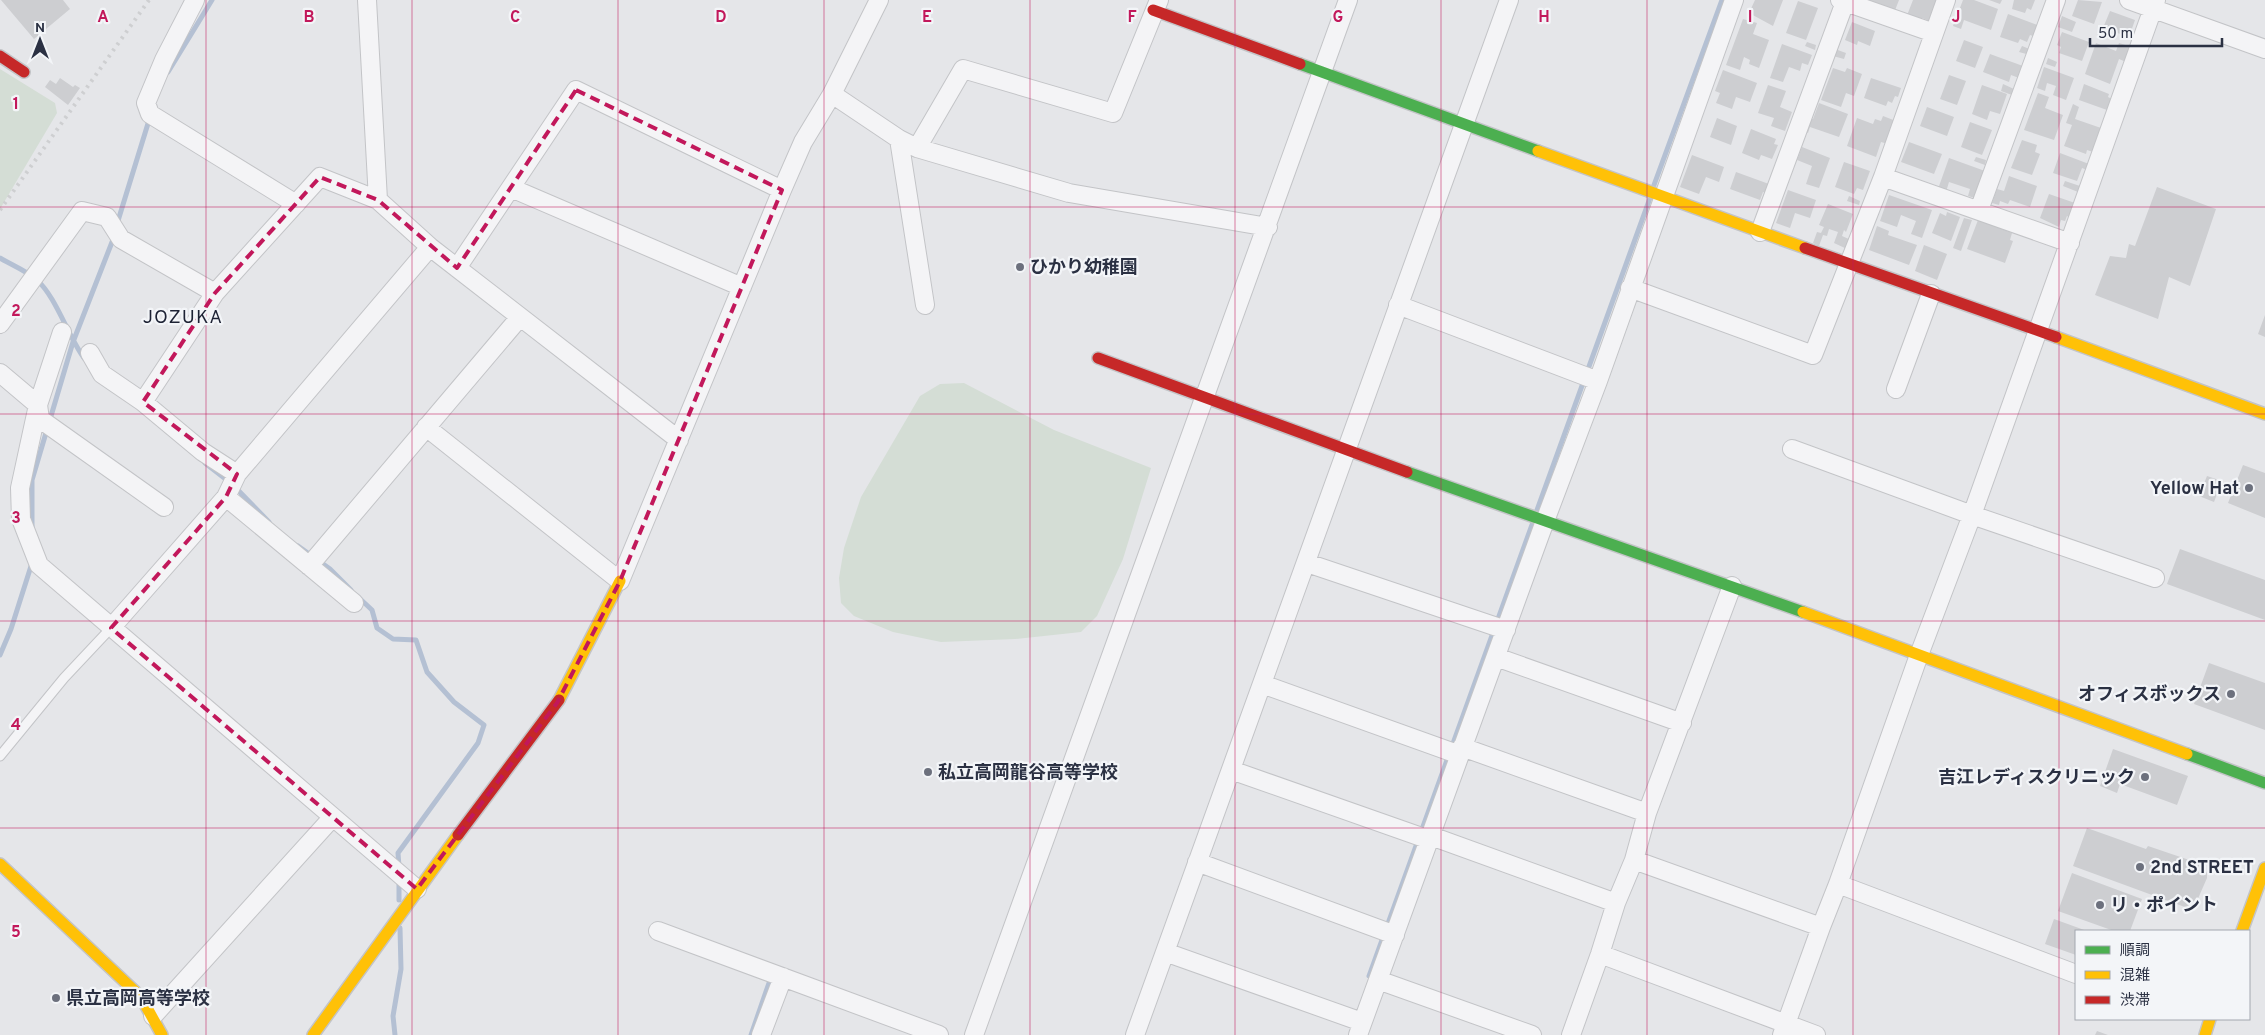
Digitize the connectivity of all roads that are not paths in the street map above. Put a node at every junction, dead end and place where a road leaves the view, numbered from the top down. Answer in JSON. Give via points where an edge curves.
{"nodes":[{"id":1,"x":195,"y":0,"type":"edge"},
{"id":2,"x":367,"y":0,"type":"edge"},
{"id":3,"x":879,"y":0,"type":"edge"},
{"id":4,"x":1348,"y":0,"type":"edge"},
{"id":5,"x":1510,"y":0,"type":"edge"},
{"id":6,"x":1734,"y":0,"type":"edge"},
{"id":7,"x":1946,"y":0,"type":"edge"},
{"id":8,"x":2056,"y":0,"type":"edge"},
{"id":9,"x":2129,"y":0,"type":"edge"},
{"id":10,"x":1842,"y":1,"type":"edge"},
{"id":11,"x":2154,"y":4,"type":"edge"},
{"id":12,"x":1156,"y":5,"type":"edge"},
{"id":13,"x":1934,"y":33,"type":"junction"},
{"id":14,"x":2265,"y":48,"type":"edge"},
{"id":15,"x":0,"y":56,"type":"edge"},
{"id":16,"x":24,"y":72,"type":"dead end"},
{"id":17,"x":1322,"y":73,"type":"junction"},
{"id":18,"x":832,"y":94,"type":"junction"},
{"id":19,"x":1464,"y":123,"type":"junction"},
{"id":20,"x":899,"y":139,"type":"junction"},
{"id":21,"x":917,"y":148,"type":"junction"},
{"id":22,"x":1883,"y":177,"type":"junction"},
{"id":23,"x":510,"y":188,"type":"junction"},
{"id":24,"x":782,"y":190,"type":"junction"},
{"id":25,"x":1656,"y":194,"type":"junction"},
{"id":26,"x":378,"y":200,"type":"junction"},
{"id":27,"x":296,"y":204,"type":"junction"},
{"id":28,"x":1979,"y":210,"type":"junction"},
{"id":29,"x":1268,"y":227,"type":"junction"},
{"id":30,"x":1760,"y":232,"type":"junction"},
{"id":31,"x":2070,"y":243,"type":"junction"},
{"id":32,"x":430,"y":248,"type":"junction"},
{"id":33,"x":1850,"y":264,"type":"junction"},
{"id":34,"x":457,"y":268,"type":"junction"},
{"id":35,"x":742,"y":287,"type":"junction"},
{"id":36,"x":1630,"y":288,"type":"junction"},
{"id":37,"x":215,"y":293,"type":"junction"},
{"id":38,"x":1931,"y":294,"type":"junction"},
{"id":39,"x":925,"y":305,"type":"dead end"},
{"id":40,"x":1398,"y":306,"type":"junction"},
{"id":41,"x":520,"y":317,"type":"junction"},
{"id":42,"x":0,"y":324,"type":"edge"},
{"id":43,"x":2037,"y":330,"type":"junction"},
{"id":44,"x":62,"y":332,"type":"dead end"},
{"id":45,"x":90,"y":353,"type":"dead end"},
{"id":46,"x":1098,"y":358,"type":"dead end"},
{"id":47,"x":0,"y":373,"type":"edge"},
{"id":48,"x":1590,"y":378,"type":"junction"},
{"id":49,"x":1896,"y":389,"type":"dead end"},
{"id":50,"x":1204,"y":398,"type":"junction"},
{"id":51,"x":143,"y":402,"type":"junction"},
{"id":52,"x":2265,"y":414,"type":"edge"},
{"id":53,"x":44,"y":417,"type":"junction"},
{"id":54,"x":426,"y":427,"type":"junction"},
{"id":55,"x":679,"y":440,"type":"junction"},
{"id":56,"x":1792,"y":449,"type":"dead end"},
{"id":57,"x":1345,"y":450,"type":"junction"},
{"id":58,"x":237,"y":474,"type":"junction"},
{"id":59,"x":226,"y":497,"type":"junction"},
{"id":60,"x":164,"y":507,"type":"dead end"},
{"id":61,"x":1972,"y":516,"type":"junction"},
{"id":62,"x":1538,"y":518,"type":"junction"},
{"id":63,"x":1307,"y":563,"type":"junction"},
{"id":64,"x":309,"y":566,"type":"junction"},
{"id":65,"x":2155,"y":578,"type":"dead end"},
{"id":66,"x":620,"y":581,"type":"junction"},
{"id":67,"x":1732,"y":586,"type":"junction"},
{"id":68,"x":354,"y":603,"type":"dead end"},
{"id":69,"x":111,"y":628,"type":"junction"},
{"id":70,"x":1499,"y":628,"type":"junction"},
{"id":71,"x":1919,"y":655,"type":"junction"},
{"id":72,"x":1496,"y":657,"type":"junction"},
{"id":73,"x":1262,"y":684,"type":"junction"},
{"id":74,"x":1682,"y":723,"type":"junction"},
{"id":75,"x":1455,"y":751,"type":"junction"},
{"id":76,"x":0,"y":756,"type":"edge"},
{"id":77,"x":1231,"y":770,"type":"junction"},
{"id":78,"x":2265,"y":783,"type":"edge"},
{"id":79,"x":1647,"y":813,"type":"junction"},
{"id":80,"x":332,"y":818,"type":"junction"},
{"id":81,"x":1425,"y":838,"type":"junction"},
{"id":82,"x":1634,"y":860,"type":"junction"},
{"id":83,"x":1197,"y":862,"type":"junction"},
{"id":84,"x":0,"y":864,"type":"edge"},
{"id":85,"x":2265,"y":868,"type":"edge"},
{"id":86,"x":1838,"y":884,"type":"junction"},
{"id":87,"x":417,"y":889,"type":"junction"},
{"id":88,"x":1616,"y":903,"type":"junction"},
{"id":89,"x":1820,"y":927,"type":"junction"},
{"id":90,"x":2242,"y":930,"type":"edge"},
{"id":91,"x":658,"y":931,"type":"dead end"},
{"id":92,"x":1388,"y":932,"type":"junction"},
{"id":93,"x":1165,"y":952,"type":"junction"},
{"id":94,"x":1600,"y":954,"type":"junction"},
{"id":95,"x":2075,"y":974,"type":"edge"},
{"id":96,"x":783,"y":977,"type":"junction"},
{"id":97,"x":1378,"y":980,"type":"junction"},
{"id":98,"x":153,"y":1016,"type":"junction"},
{"id":99,"x":1360,"y":1028,"type":"edge"},
{"id":100,"x":1784,"y":1029,"type":"edge"},
{"id":101,"x":162,"y":1035,"type":"edge"},
{"id":102,"x":313,"y":1035,"type":"edge"},
{"id":103,"x":761,"y":1035,"type":"edge"},
{"id":104,"x":939,"y":1035,"type":"edge"},
{"id":105,"x":974,"y":1035,"type":"edge"},
{"id":106,"x":1135,"y":1035,"type":"edge"},
{"id":107,"x":1532,"y":1035,"type":"edge"},
{"id":108,"x":1571,"y":1035,"type":"edge"},
{"id":109,"x":1816,"y":1035,"type":"edge"}],
"edges":[{"from":1,"to":27,"type":"street","via":[[146,103],[150,114]]},
{"from":2,"to":26,"type":"street"},
{"from":3,"to":18,"type":"street"},
{"from":4,"to":17,"type":"street"},
{"from":5,"to":19,"type":"street"},
{"from":6,"to":25,"type":"street"},
{"from":7,"to":13,"type":"street"},
{"from":8,"to":28,"type":"street"},
{"from":9,"to":11,"type":"street"},
{"from":10,"to":13,"type":"street"},
{"from":10,"to":30,"type":"street"},
{"from":11,"to":14,"type":"street"},
{"from":11,"to":31,"type":"street"},
{"from":12,"to":17,"type":"street"},
{"from":12,"to":21,"type":"street","via":[[1113,113],[963,70]]},
{"from":13,"to":22,"type":"street"},
{"from":15,"to":16,"type":"street"},
{"from":17,"to":19,"type":"street"},
{"from":17,"to":29,"type":"street"},
{"from":18,"to":20,"type":"street"},
{"from":18,"to":24,"type":"street","via":[[803,142]]},
{"from":19,"to":25,"type":"street"},
{"from":19,"to":40,"type":"street"},
{"from":20,"to":21,"type":"street"},
{"from":20,"to":39,"type":"street"},
{"from":21,"to":29,"type":"street","via":[[1069,193]]},
{"from":22,"to":28,"type":"street"},
{"from":22,"to":33,"type":"street"},
{"from":23,"to":24,"type":"street","via":[[576,90]]},
{"from":23,"to":34,"type":"street"},
{"from":23,"to":35,"type":"street"},
{"from":24,"to":35,"type":"street"},
{"from":25,"to":30,"type":"street"},
{"from":25,"to":36,"type":"street"},
{"from":26,"to":27,"type":"street","via":[[320,177]]},
{"from":26,"to":32,"type":"street"},
{"from":27,"to":37,"type":"street"},
{"from":28,"to":31,"type":"street"},
{"from":29,"to":50,"type":"street"},
{"from":30,"to":33,"type":"street"},
{"from":31,"to":43,"type":"street"},
{"from":32,"to":34,"type":"street"},
{"from":32,"to":58,"type":"street"},
{"from":33,"to":36,"type":"street","via":[[1813,355]]},
{"from":33,"to":38,"type":"street"},
{"from":34,"to":41,"type":"street"},
{"from":35,"to":55,"type":"street"},
{"from":36,"to":48,"type":"street"},
{"from":37,"to":42,"type":"street","via":[[121,239],[107,217],[82,211]]},
{"from":37,"to":51,"type":"street"},
{"from":38,"to":43,"type":"street"},
{"from":38,"to":49,"type":"street"},
{"from":40,"to":48,"type":"street"},
{"from":40,"to":57,"type":"street"},
{"from":41,"to":54,"type":"street"},
{"from":41,"to":55,"type":"street"},
{"from":43,"to":52,"type":"street"},
{"from":43,"to":61,"type":"street"},
{"from":44,"to":53,"type":"street"},
{"from":45,"to":51,"type":"street","via":[[102,374]]},
{"from":46,"to":50,"type":"street"},
{"from":47,"to":53,"type":"street"},
{"from":48,"to":62,"type":"street"},
{"from":50,"to":57,"type":"street"},
{"from":50,"to":105,"type":"street"},
{"from":51,"to":58,"type":"street","via":[[203,452]]},
{"from":53,"to":60,"type":"street"},
{"from":53,"to":69,"type":"street","via":[[20,488],[21,519],[39,565]]},
{"from":54,"to":64,"type":"street"},
{"from":54,"to":66,"type":"street"},
{"from":55,"to":66,"type":"street"},
{"from":56,"to":61,"type":"street"},
{"from":57,"to":62,"type":"street"},
{"from":57,"to":63,"type":"street"},
{"from":58,"to":59,"type":"street"},
{"from":59,"to":64,"type":"street"},
{"from":59,"to":69,"type":"street"},
{"from":61,"to":65,"type":"street"},
{"from":61,"to":71,"type":"street"},
{"from":62,"to":67,"type":"street"},
{"from":62,"to":70,"type":"street"},
{"from":63,"to":70,"type":"street"},
{"from":63,"to":73,"type":"street"},
{"from":64,"to":68,"type":"street"},
{"from":66,"to":87,"type":"street","via":[[557,702]]},
{"from":67,"to":71,"type":"street"},
{"from":67,"to":74,"type":"street"},
{"from":69,"to":76,"type":"lane","via":[[64,678]]},
{"from":69,"to":80,"type":"street"},
{"from":70,"to":72,"type":"street"},
{"from":71,"to":78,"type":"street"},
{"from":71,"to":86,"type":"street"},
{"from":72,"to":74,"type":"street"},
{"from":72,"to":75,"type":"street"},
{"from":73,"to":75,"type":"street"},
{"from":73,"to":77,"type":"street"},
{"from":74,"to":79,"type":"street"},
{"from":75,"to":79,"type":"street"},
{"from":75,"to":81,"type":"street"},
{"from":77,"to":81,"type":"street"},
{"from":77,"to":83,"type":"street"},
{"from":79,"to":82,"type":"street"},
{"from":80,"to":87,"type":"street"},
{"from":80,"to":98,"type":"street"},
{"from":81,"to":88,"type":"street"},
{"from":81,"to":92,"type":"street"},
{"from":82,"to":88,"type":"street"},
{"from":82,"to":89,"type":"street"},
{"from":83,"to":92,"type":"street"},
{"from":83,"to":93,"type":"street"},
{"from":84,"to":98,"type":"street","via":[[141,997]]},
{"from":85,"to":90,"type":"street"},
{"from":86,"to":89,"type":"street"},
{"from":86,"to":95,"type":"street"},
{"from":87,"to":102,"type":"street"},
{"from":88,"to":94,"type":"street"},
{"from":89,"to":100,"type":"street"},
{"from":91,"to":96,"type":"street"},
{"from":92,"to":97,"type":"street"},
{"from":93,"to":99,"type":"street"},
{"from":93,"to":106,"type":"street"},
{"from":94,"to":100,"type":"street"},
{"from":94,"to":108,"type":"street"},
{"from":96,"to":103,"type":"street"},
{"from":96,"to":104,"type":"street"},
{"from":97,"to":99,"type":"street"},
{"from":97,"to":107,"type":"street"},
{"from":98,"to":101,"type":"street"},
{"from":100,"to":109,"type":"street"}]}
